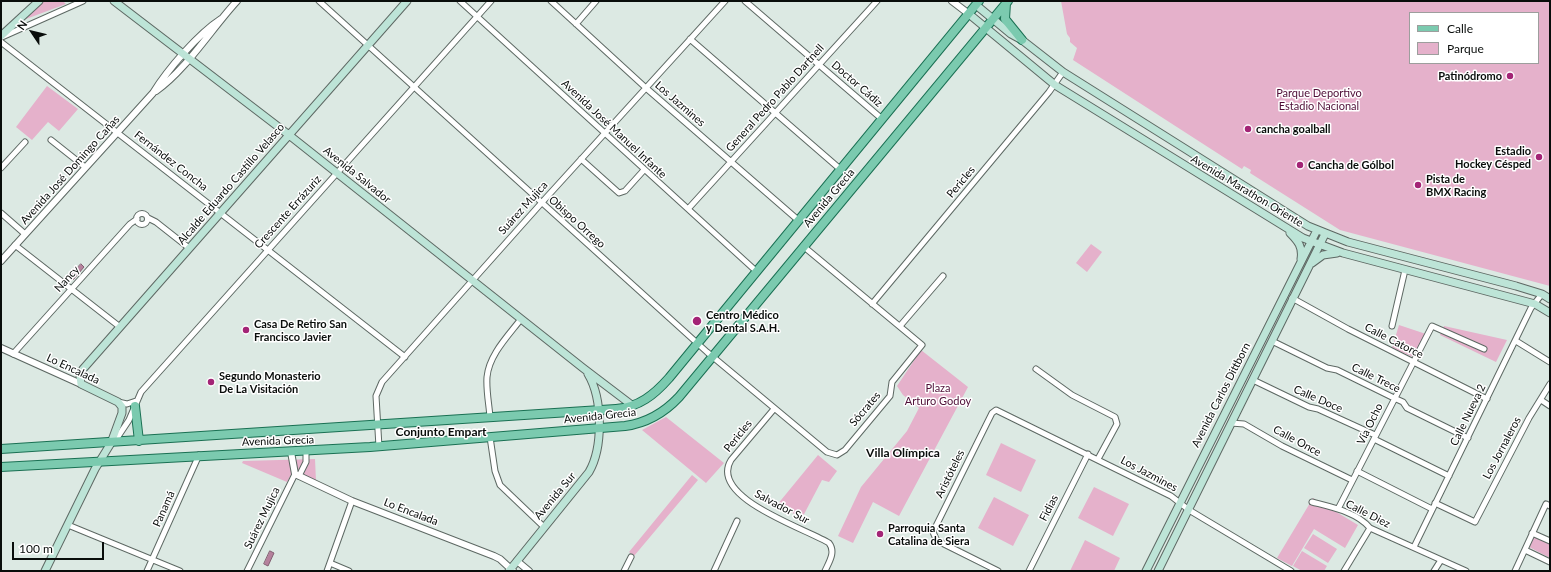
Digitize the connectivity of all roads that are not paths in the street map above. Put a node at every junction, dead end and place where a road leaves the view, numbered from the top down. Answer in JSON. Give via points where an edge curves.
{"nodes":[{"id":1,"x":39,"y":1,"type":"edge"},
{"id":2,"x":83,"y":1,"type":"edge"},
{"id":3,"x":114,"y":1,"type":"edge"},
{"id":4,"x":237,"y":1,"type":"edge"},
{"id":5,"x":319,"y":1,"type":"edge"},
{"id":6,"x":407,"y":1,"type":"edge"},
{"id":7,"x":460,"y":1,"type":"edge"},
{"id":8,"x":491,"y":1,"type":"edge"},
{"id":9,"x":551,"y":1,"type":"edge"},
{"id":10,"x":596,"y":1,"type":"edge"},
{"id":11,"x":725,"y":1,"type":"edge"},
{"id":12,"x":745,"y":1,"type":"edge"},
{"id":13,"x":877,"y":1,"type":"edge"},
{"id":14,"x":952,"y":1,"type":"edge"},
{"id":15,"x":975,"y":2,"type":"edge"},
{"id":16,"x":1007,"y":2,"type":"edge"},
{"id":17,"x":969,"y":14,"type":"junction"},
{"id":18,"x":477,"y":17,"type":"junction"},
{"id":19,"x":992,"y":19,"type":"junction"},
{"id":20,"x":576,"y":24,"type":"junction"},
{"id":21,"x":985,"y":28,"type":"junction"},
{"id":22,"x":1,"y":37,"type":"edge"},
{"id":23,"x":690,"y":39,"type":"junction"},
{"id":24,"x":1022,"y":40,"type":"junction"},
{"id":25,"x":1,"y":42,"type":"edge"},
{"id":26,"x":368,"y":46,"type":"junction"},
{"id":27,"x":186,"y":56,"type":"junction"},
{"id":28,"x":1046,"y":61,"type":"junction"},
{"id":29,"x":819,"y":64,"type":"junction"},
{"id":30,"x":1038,"y":72,"type":"junction"},
{"id":31,"x":1063,"y":72,"type":"junction"},
{"id":32,"x":1055,"y":85,"type":"junction"},
{"id":33,"x":414,"y":87,"type":"junction"},
{"id":34,"x":646,"y":88,"type":"junction"},
{"id":35,"x":775,"y":113,"type":"junction"},
{"id":36,"x":882,"y":119,"type":"junction"},
{"id":37,"x":117,"y":132,"type":"junction"},
{"id":38,"x":604,"y":133,"type":"junction"},
{"id":39,"x":289,"y":135,"type":"junction"},
{"id":40,"x":51,"y":140,"type":"dead end"},
{"id":41,"x":25,"y":142,"type":"dead end"},
{"id":42,"x":581,"y":159,"type":"junction"},
{"id":43,"x":731,"y":161,"type":"junction"},
{"id":44,"x":85,"y":167,"type":"junction"},
{"id":45,"x":1,"y":168,"type":"edge"},
{"id":46,"x":644,"y":170,"type":"junction"},
{"id":47,"x":840,"y":170,"type":"junction"},
{"id":48,"x":337,"y":173,"type":"junction"},
{"id":49,"x":1257,"y":195,"type":"junction"},
{"id":50,"x":541,"y":203,"type":"junction"},
{"id":51,"x":1250,"y":207,"type":"junction"},
{"id":52,"x":688,"y":209,"type":"junction"},
{"id":53,"x":221,"y":212,"type":"junction"},
{"id":54,"x":1,"y":213,"type":"edge"},
{"id":55,"x":798,"y":220,"type":"junction"},
{"id":56,"x":1288,"y":230,"type":"junction"},
{"id":57,"x":1317,"y":230,"type":"junction"},
{"id":58,"x":25,"y":234,"type":"junction"},
{"id":59,"x":1325,"y":234,"type":"junction"},
{"id":60,"x":1311,"y":242,"type":"junction"},
{"id":61,"x":15,"y":245,"type":"junction"},
{"id":62,"x":1319,"y":245,"type":"junction"},
{"id":63,"x":804,"y":246,"type":"junction"},
{"id":64,"x":189,"y":248,"type":"junction"},
{"id":65,"x":269,"y":250,"type":"junction"},
{"id":66,"x":1343,"y":253,"type":"junction"},
{"id":67,"x":1,"y":261,"type":"edge"},
{"id":68,"x":1300,"y":263,"type":"junction"},
{"id":69,"x":1308,"y":267,"type":"junction"},
{"id":70,"x":1405,"y":270,"type":"junction"},
{"id":71,"x":756,"y":271,"type":"junction"},
{"id":72,"x":1462,"y":272,"type":"junction"},
{"id":73,"x":943,"y":276,"type":"dead end"},
{"id":74,"x":472,"y":280,"type":"junction"},
{"id":75,"x":1460,"y":284,"type":"junction"},
{"id":76,"x":72,"y":289,"type":"junction"},
{"id":77,"x":1542,"y":294,"type":"junction"},
{"id":78,"x":1292,"y":298,"type":"junction"},
{"id":79,"x":1550,"y":299,"type":"edge"},
{"id":80,"x":872,"y":304,"type":"junction"},
{"id":81,"x":1535,"y":304,"type":"junction"},
{"id":82,"x":1550,"y":312,"type":"edge"},
{"id":83,"x":521,"y":319,"type":"junction"},
{"id":84,"x":900,"y":326,"type":"junction"},
{"id":85,"x":1392,"y":326,"type":"dead end"},
{"id":86,"x":120,"y":327,"type":"junction"},
{"id":87,"x":1272,"y":341,"type":"junction"},
{"id":88,"x":1516,"y":341,"type":"junction"},
{"id":89,"x":697,"y":344,"type":"junction"},
{"id":90,"x":1,"y":348,"type":"edge"},
{"id":91,"x":1484,"y":349,"type":"dead end"},
{"id":92,"x":13,"y":354,"type":"junction"},
{"id":93,"x":404,"y":357,"type":"junction"},
{"id":94,"x":712,"y":357,"type":"junction"},
{"id":95,"x":1414,"y":362,"type":"junction"},
{"id":96,"x":1550,"y":362,"type":"edge"},
{"id":97,"x":583,"y":368,"type":"junction"},
{"id":98,"x":1036,"y":369,"type":"dead end"},
{"id":99,"x":1253,"y":380,"type":"junction"},
{"id":100,"x":80,"y":384,"type":"junction"},
{"id":101,"x":1550,"y":384,"type":"edge"},
{"id":102,"x":1394,"y":398,"type":"junction"},
{"id":103,"x":1487,"y":399,"type":"junction"},
{"id":104,"x":1541,"y":400,"type":"junction"},
{"id":105,"x":118,"y":402,"type":"junction"},
{"id":106,"x":136,"y":403,"type":"junction"},
{"id":107,"x":633,"y":406,"type":"junction"},
{"id":108,"x":1550,"y":406,"type":"edge"},
{"id":109,"x":598,"y":409,"type":"junction"},
{"id":110,"x":774,"y":409,"type":"junction"},
{"id":111,"x":992,"y":413,"type":"joint"},
{"id":112,"x":490,"y":417,"type":"junction"},
{"id":113,"x":1231,"y":423,"type":"junction"},
{"id":114,"x":377,"y":425,"type":"junction"},
{"id":115,"x":599,"y":428,"type":"junction"},
{"id":116,"x":490,"y":437,"type":"junction"},
{"id":117,"x":1374,"y":437,"type":"junction"},
{"id":118,"x":1468,"y":438,"type":"junction"},
{"id":119,"x":139,"y":441,"type":"junction"},
{"id":120,"x":112,"y":443,"type":"junction"},
{"id":121,"x":379,"y":446,"type":"junction"},
{"id":122,"x":1,"y":449,"type":"edge"},
{"id":123,"x":306,"y":451,"type":"junction"},
{"id":124,"x":291,"y":452,"type":"junction"},
{"id":125,"x":827,"y":452,"type":"joint"},
{"id":126,"x":1088,"y":454,"type":"junction"},
{"id":127,"x":199,"y":455,"type":"junction"},
{"id":128,"x":1098,"y":459,"type":"junction"},
{"id":129,"x":100,"y":461,"type":"junction"},
{"id":130,"x":1,"y":467,"type":"edge"},
{"id":131,"x":1357,"y":471,"type":"junction"},
{"id":132,"x":297,"y":475,"type":"junction"},
{"id":133,"x":1449,"y":476,"type":"junction"},
{"id":134,"x":729,"y":479,"type":"joint"},
{"id":135,"x":1352,"y":480,"type":"junction"},
{"id":136,"x":352,"y":501,"type":"junction"},
{"id":137,"x":1312,"y":502,"type":"dead end"},
{"id":138,"x":1180,"y":503,"type":"junction"},
{"id":139,"x":1435,"y":503,"type":"junction"},
{"id":140,"x":1548,"y":505,"type":"edge"},
{"id":141,"x":1338,"y":509,"type":"junction"},
{"id":142,"x":1432,"y":509,"type":"junction"},
{"id":143,"x":1189,"y":510,"type":"junction"},
{"id":144,"x":737,"y":521,"type":"dead end"},
{"id":145,"x":68,"y":525,"type":"junction"},
{"id":146,"x":544,"y":527,"type":"junction"},
{"id":147,"x":1370,"y":528,"type":"junction"},
{"id":148,"x":1532,"y":533,"type":"junction"},
{"id":149,"x":1550,"y":541,"type":"edge"},
{"id":150,"x":1414,"y":547,"type":"junction"},
{"id":151,"x":1525,"y":550,"type":"junction"},
{"id":152,"x":631,"y":557,"type":"dead end"},
{"id":153,"x":152,"y":559,"type":"junction"},
{"id":154,"x":1441,"y":560,"type":"junction"},
{"id":155,"x":517,"y":561,"type":"junction"},
{"id":156,"x":1550,"y":562,"type":"edge"},
{"id":157,"x":330,"y":563,"type":"junction"},
{"id":158,"x":1282,"y":565,"type":"junction"},
{"id":159,"x":511,"y":570,"type":"edge"},
{"id":160,"x":45,"y":571,"type":"edge"},
{"id":161,"x":147,"y":571,"type":"edge"},
{"id":162,"x":180,"y":571,"type":"edge"},
{"id":163,"x":247,"y":571,"type":"edge"},
{"id":164,"x":327,"y":571,"type":"edge"},
{"id":165,"x":349,"y":571,"type":"edge"},
{"id":166,"x":529,"y":571,"type":"edge"},
{"id":167,"x":624,"y":571,"type":"edge"},
{"id":168,"x":714,"y":571,"type":"edge"},
{"id":169,"x":825,"y":571,"type":"edge"},
{"id":170,"x":998,"y":571,"type":"edge"},
{"id":171,"x":1029,"y":571,"type":"edge"},
{"id":172,"x":1146,"y":571,"type":"edge"},
{"id":173,"x":1158,"y":571,"type":"edge"},
{"id":174,"x":1278,"y":571,"type":"edge"},
{"id":175,"x":1291,"y":571,"type":"edge"},
{"id":176,"x":1344,"y":571,"type":"edge"},
{"id":177,"x":1434,"y":571,"type":"edge"},
{"id":178,"x":1466,"y":571,"type":"edge"},
{"id":179,"x":1515,"y":571,"type":"edge"}],
"edges":[{"from":1,"to":22,"type":"main road"},
{"from":2,"to":22,"type":"street"},
{"from":3,"to":27,"type":"main road","name":"Avenida Salvador"},
{"from":4,"to":27,"type":"street","name":"Avenida José Domingo Cañas","via":[[221,19],[206,30]]},
{"from":5,"to":26,"type":"street","name":"Obispo Orrego"},
{"from":6,"to":26,"type":"main road","name":"Alcalde Eduardo Castillo Velasco"},
{"from":7,"to":18,"type":"street","name":"Avenida José Manuel Infante"},
{"from":8,"to":18,"type":"street","name":"Crescente Errázuriz"},
{"from":9,"to":20,"type":"street","name":"Los Jazmines"},
{"from":10,"to":20,"type":"street"},
{"from":11,"to":23,"type":"street","name":"Suárez Mujica"},
{"from":12,"to":29,"type":"street","name":"Doctor Cádiz"},
{"from":13,"to":29,"type":"street","name":"General Pedro Pablo Dartnell"},
{"from":14,"to":17,"type":"street"},
{"from":15,"to":17,"type":"main road","name":"Avenida Grecia"},
{"from":15,"to":19,"type":"main road","name":"Avenida Marathon Oriente"},
{"from":16,"to":19,"type":"main road","name":"Avenida Grecia"},
{"from":16,"to":24,"type":"main road","via":[[1006,18]]},
{"from":17,"to":21,"type":"main road","name":"Avenida Marathon Oriente"},
{"from":17,"to":36,"type":"main road","name":"Avenida Grecia"},
{"from":18,"to":33,"type":"street","name":"Crescente Errázuriz"},
{"from":18,"to":38,"type":"street","name":"Avenida José Manuel Infante"},
{"from":19,"to":21,"type":"main road","name":"Avenida Grecia"},
{"from":19,"to":24,"type":"main road","name":"Avenida Marathon Oriente"},
{"from":20,"to":34,"type":"street","name":"Los Jazmines"},
{"from":21,"to":30,"type":"main road","name":"Avenida Marathon Oriente"},
{"from":21,"to":63,"type":"main road","name":"Avenida Grecia"},
{"from":23,"to":34,"type":"street","name":"Suárez Mujica"},
{"from":23,"to":35,"type":"street"},
{"from":24,"to":28,"type":"main road","name":"Avenida Marathon Oriente"},
{"from":25,"to":37,"type":"street","name":"Fernández Concha"},
{"from":26,"to":33,"type":"street","name":"Obispo Orrego"},
{"from":26,"to":39,"type":"main road","name":"Alcalde Eduardo Castillo Velasco"},
{"from":27,"to":37,"type":"street","name":"Avenida José Domingo Cañas","via":[[164,76],[153,93]]},
{"from":27,"to":39,"type":"main road","name":"Avenida Salvador"},
{"from":28,"to":30,"type":"main road"},
{"from":28,"to":31,"type":"main road","name":"Avenida Marathon Oriente"},
{"from":29,"to":35,"type":"street","name":"General Pedro Pablo Dartnell"},
{"from":29,"to":36,"type":"street","name":"Doctor Cádiz"},
{"from":30,"to":32,"type":"main road","name":"Avenida Marathon Oriente"},
{"from":31,"to":32,"type":"street","name":"Pericles"},
{"from":31,"to":49,"type":"main road","name":"Avenida Marathon Oriente"},
{"from":32,"to":51,"type":"main road","name":"Avenida Marathon Oriente"},
{"from":32,"to":80,"type":"street","name":"Pericles"},
{"from":33,"to":48,"type":"street","name":"Crescente Errázuriz"},
{"from":33,"to":50,"type":"street","name":"Obispo Orrego"},
{"from":34,"to":38,"type":"street","name":"Suárez Mujica"},
{"from":34,"to":43,"type":"street","name":"Los Jazmines"},
{"from":35,"to":43,"type":"street","name":"General Pedro Pablo Dartnell"},
{"from":35,"to":47,"type":"street"},
{"from":36,"to":47,"type":"main road","name":"Avenida Grecia"},
{"from":37,"to":44,"type":"street","name":"Avenida José Domingo Cañas"},
{"from":37,"to":53,"type":"street","name":"Fernández Concha"},
{"from":38,"to":42,"type":"street","name":"Suárez Mujica"},
{"from":38,"to":46,"type":"street","name":"Avenida José Manuel Infante"},
{"from":39,"to":48,"type":"main road","name":"Avenida Salvador"},
{"from":39,"to":53,"type":"main road","name":"Alcalde Eduardo Castillo Velasco"},
{"from":40,"to":44,"type":"street"},
{"from":41,"to":45,"type":"street"},
{"from":42,"to":46,"type":"street","via":[[619,193],[625,192]]},
{"from":42,"to":50,"type":"street","name":"Suárez Mujica"},
{"from":43,"to":52,"type":"street","name":"General Pedro Pablo Dartnell"},
{"from":43,"to":55,"type":"street","name":"Los Jazmines"},
{"from":44,"to":58,"type":"street","name":"Avenida José Domingo Cañas"},
{"from":46,"to":52,"type":"street","name":"Avenida José Manuel Infante"},
{"from":47,"to":55,"type":"main road","name":"Avenida Grecia"},
{"from":48,"to":65,"type":"street","name":"Crescente Errázuriz"},
{"from":48,"to":74,"type":"main road","name":"Avenida Salvador"},
{"from":49,"to":51,"type":"main road"},
{"from":49,"to":57,"type":"main road","name":"Avenida Marathon Oriente"},
{"from":50,"to":74,"type":"street","name":"Suárez Mujica"},
{"from":50,"to":89,"type":"street","name":"Obispo Orrego"},
{"from":51,"to":56,"type":"main road","name":"Avenida Marathon Oriente"},
{"from":52,"to":71,"type":"street","name":"Avenida José Manuel Infante"},
{"from":53,"to":64,"type":"main road","name":"Alcalde Eduardo Castillo Velasco"},
{"from":53,"to":65,"type":"street","name":"Fernández Concha"},
{"from":54,"to":58,"type":"street"},
{"from":55,"to":71,"type":"main road","name":"Avenida Grecia"},
{"from":56,"to":60,"type":"main road","name":"Avenida Marathon Oriente"},
{"from":56,"to":68,"type":"main road","via":[[1300,244]]},
{"from":57,"to":59,"type":"main road","name":"Avenida Marathon Oriente"},
{"from":57,"to":60,"type":"main road","name":"Avenida Carlos Dittborn"},
{"from":58,"to":61,"type":"street","name":"Avenida José Domingo Cañas"},
{"from":59,"to":62,"type":"main road","name":"Avenida Carlos Dittborn"},
{"from":59,"to":72,"type":"main road","name":"Avenida Marathon Oriente"},
{"from":60,"to":62,"type":"main road","name":"Avenida Marathon Oriente"},
{"from":60,"to":68,"type":"main road","name":"Avenida Carlos Dittborn"},
{"from":61,"to":67,"type":"street","name":"Avenida José Domingo Cañas"},
{"from":61,"to":76,"type":"street"},
{"from":62,"to":66,"type":"main road","name":"Avenida Marathon Oriente"},
{"from":62,"to":69,"type":"main road","name":"Avenida Carlos Dittborn"},
{"from":63,"to":80,"type":"street"},
{"from":63,"to":94,"type":"main road","name":"Avenida Grecia"},
{"from":64,"to":76,"type":"street","name":"Nancy","via":[[156,222],[148,218],[143,224],[137,219]]},
{"from":64,"to":86,"type":"main road","name":"Alcalde Eduardo Castillo Velasco"},
{"from":65,"to":93,"type":"street","name":"Fernández Concha"},
{"from":65,"to":106,"type":"street","name":"Crescente Errázuriz","via":[[141,392]]},
{"from":66,"to":69,"type":"main road","via":[[1323,255]]},
{"from":66,"to":70,"type":"main road","name":"Avenida Marathon Oriente"},
{"from":68,"to":138,"type":"main road","name":"Avenida Carlos Dittborn"},
{"from":69,"to":78,"type":"main road","name":"Avenida Carlos Dittborn"},
{"from":70,"to":75,"type":"main road","name":"Avenida Marathon Oriente"},
{"from":70,"to":85,"type":"street"},
{"from":71,"to":89,"type":"main road","name":"Avenida Grecia"},
{"from":72,"to":75,"type":"main road"},
{"from":72,"to":77,"type":"main road","name":"Avenida Marathon Oriente"},
{"from":73,"to":84,"type":"street"},
{"from":74,"to":83,"type":"main road","name":"Avenida Salvador"},
{"from":74,"to":93,"type":"street","name":"Suárez Mujica"},
{"from":75,"to":81,"type":"main road","name":"Avenida Marathon Oriente"},
{"from":76,"to":86,"type":"street"},
{"from":76,"to":92,"type":"street","name":"Nancy"},
{"from":77,"to":79,"type":"main road","name":"Avenida Marathon Oriente"},
{"from":77,"to":81,"type":"street","name":"Calle Nueva 2"},
{"from":78,"to":87,"type":"main road","name":"Avenida Carlos Dittborn"},
{"from":78,"to":95,"type":"street","name":"Calle Catorce"},
{"from":80,"to":84,"type":"street"},
{"from":81,"to":82,"type":"main road","name":"Avenida Marathon Oriente"},
{"from":81,"to":88,"type":"street","name":"Calle Nueva 2"},
{"from":83,"to":97,"type":"main road","name":"Avenida Salvador"},
{"from":83,"to":112,"type":"street","via":[[490,365],[487,384]]},
{"from":84,"to":125,"type":"street","name":"Sócrates","via":[[922,344],[892,382],[890,396],[842,453],[835,456]]},
{"from":86,"to":100,"type":"main road","name":"Alcalde Eduardo Castillo Velasco","via":[[82,369]]},
{"from":87,"to":99,"type":"main road","name":"Avenida Carlos Dittborn"},
{"from":87,"to":102,"type":"street","name":"Calle Trece"},
{"from":88,"to":96,"type":"street"},
{"from":88,"to":103,"type":"street","name":"Calle Nueva 2"},
{"from":89,"to":94,"type":"street","name":"Obispo Orrego"},
{"from":89,"to":107,"type":"main road","name":"Avenida Grecia","via":[[660,388]]},
{"from":90,"to":92,"type":"street","name":"Lo Encalada"},
{"from":91,"to":95,"type":"street","name":"Vía Ocho","via":[[1432,326]]},
{"from":92,"to":100,"type":"street","name":"Lo Encalada"},
{"from":93,"to":114,"type":"street","name":"Suárez Mujica","via":[[378,390]]},
{"from":94,"to":110,"type":"street","name":"Obispo Orrego"},
{"from":94,"to":115,"type":"main road","name":"Avenida Grecia","via":[[674,402],[657,416],[636,425]]},
{"from":95,"to":102,"type":"street","name":"Vía Ocho"},
{"from":95,"to":103,"type":"street","name":"Calle Catorce"},
{"from":97,"to":107,"type":"main road","name":"Avenida Salvador"},
{"from":97,"to":109,"type":"main road","name":"Avenida Salvador","via":[[592,382]]},
{"from":98,"to":128,"type":"street","via":[[1072,395],[1115,417],[1117,424]]},
{"from":99,"to":113,"type":"main road","name":"Avenida Carlos Dittborn"},
{"from":99,"to":117,"type":"street","name":"Calle Doce"},
{"from":100,"to":105,"type":"main road","name":"Lo Encalada"},
{"from":101,"to":104,"type":"street","name":"Los Jornaleros"},
{"from":102,"to":117,"type":"street","name":"Vía Ocho"},
{"from":102,"to":118,"type":"street","name":"Calle Trece","via":[[1403,402],[1407,408]]},
{"from":103,"to":118,"type":"street","name":"Calle Nueva 2"},
{"from":104,"to":108,"type":"street"},
{"from":104,"to":139,"type":"street","name":"Los Jornaleros","via":[[1475,522]]},
{"from":105,"to":106,"type":"street","name":"Lo Encalada"},
{"from":105,"to":120,"type":"main road","name":"Crescente Errázuriz","via":[[122,412]]},
{"from":106,"to":119,"type":"main road"},
{"from":106,"to":120,"type":"street","name":"Crescente Errázuriz","via":[[126,427]]},
{"from":107,"to":109,"type":"main road","name":"Avenida Grecia"},
{"from":109,"to":112,"type":"main road","name":"Avenida Grecia"},
{"from":109,"to":115,"type":"main road","name":"Avenida Salvador"},
{"from":110,"to":125,"type":"street","name":"Obispo Orrego"},
{"from":110,"to":134,"type":"street","name":"Pericles","via":[[731,460]]},
{"from":111,"to":126,"type":"street","name":"Los Jazmines","via":[[999,410]]},
{"from":111,"to":170,"type":"street","name":"Aristóteles","via":[[934,529],[934,537]]},
{"from":112,"to":114,"type":"main road","name":"Avenida Grecia"},
{"from":113,"to":135,"type":"street","name":"Calle Once","via":[[1242,424],[1256,430],[1282,446]]},
{"from":113,"to":143,"type":"main road","name":"Avenida Carlos Dittborn"},
{"from":114,"to":119,"type":"main road","name":"Avenida Grecia"},
{"from":114,"to":121,"type":"street","name":"Suárez Mujica"},
{"from":115,"to":116,"type":"main road","name":"Avenida Grecia"},
{"from":115,"to":146,"type":"main road","name":"Avenida Sur","via":[[593,466]]},
{"from":116,"to":121,"type":"main road","name":"Avenida Grecia"},
{"from":116,"to":146,"type":"street","via":[[498,483]]},
{"from":117,"to":131,"type":"street","name":"Vía Ocho"},
{"from":117,"to":133,"type":"street","name":"Calle Doce"},
{"from":118,"to":133,"type":"street","name":"Calle Nueva 2"},
{"from":119,"to":120,"type":"main road","name":"Avenida Grecia"},
{"from":120,"to":122,"type":"main road","name":"Avenida Grecia"},
{"from":120,"to":129,"type":"main road","name":"Crescente Errázuriz"},
{"from":121,"to":123,"type":"main road","name":"Avenida Grecia"},
{"from":123,"to":124,"type":"main road","name":"Avenida Grecia"},
{"from":123,"to":132,"type":"street","via":[[306,462]]},
{"from":124,"to":127,"type":"main road","name":"Avenida Grecia"},
{"from":124,"to":132,"type":"street"},
{"from":126,"to":128,"type":"street","name":"Los Jazmines"},
{"from":126,"to":171,"type":"street","name":"Fidias"},
{"from":127,"to":129,"type":"main road","name":"Avenida Grecia"},
{"from":127,"to":153,"type":"street","name":"Panamá"},
{"from":128,"to":138,"type":"street","name":"Los Jazmines"},
{"from":129,"to":130,"type":"main road","name":"Avenida Grecia"},
{"from":129,"to":145,"type":"main road","name":"Crescente Errázuriz"},
{"from":131,"to":135,"type":"street","name":"Vía Ocho"},
{"from":131,"to":142,"type":"street"},
{"from":132,"to":136,"type":"street","name":"Lo Encalada"},
{"from":132,"to":163,"type":"street","name":"Suárez Mujica"},
{"from":133,"to":139,"type":"street","name":"Calle Nueva 2"},
{"from":134,"to":169,"type":"street","name":"Salvador Sur","via":[[742,497],[754,506],[827,541],[831,546],[832,557]]},
{"from":135,"to":141,"type":"street","name":"Vía Ocho"},
{"from":136,"to":157,"type":"street"},
{"from":136,"to":159,"type":"street","name":"Lo Encalada","via":[[494,556]]},
{"from":137,"to":141,"type":"street","name":"Calle Diez"},
{"from":138,"to":143,"type":"street","name":"Los Jazmines"},
{"from":138,"to":172,"type":"main road","name":"Avenida Carlos Dittborn"},
{"from":139,"to":142,"type":"street","name":"Calle Nueva 2"},
{"from":140,"to":148,"type":"street"},
{"from":141,"to":147,"type":"street","name":"Calle Diez","via":[[1363,521]]},
{"from":142,"to":150,"type":"street","name":"Calle Nueva 2"},
{"from":143,"to":158,"type":"street","name":"Los Jazmines"},
{"from":143,"to":173,"type":"main road","name":"Avenida Carlos Dittborn"},
{"from":144,"to":168,"type":"street"},
{"from":145,"to":153,"type":"street"},
{"from":145,"to":160,"type":"main road","name":"Crescente Errázuriz"},
{"from":146,"to":155,"type":"main road","name":"Avenida Sur"},
{"from":147,"to":150,"type":"street","name":"Calle Diez"},
{"from":147,"to":176,"type":"street"},
{"from":148,"to":149,"type":"street"},
{"from":148,"to":151,"type":"street"},
{"from":150,"to":154,"type":"street","name":"Calle Diez"},
{"from":151,"to":156,"type":"street"},
{"from":151,"to":179,"type":"street"},
{"from":152,"to":167,"type":"street"},
{"from":153,"to":161,"type":"street","name":"Panamá"},
{"from":153,"to":162,"type":"street"},
{"from":154,"to":177,"type":"street"},
{"from":154,"to":178,"type":"street","name":"Calle Diez"},
{"from":155,"to":159,"type":"main road","name":"Avenida Sur"},
{"from":155,"to":166,"type":"street"},
{"from":157,"to":164,"type":"street"},
{"from":157,"to":165,"type":"street"},
{"from":158,"to":174,"type":"street"},
{"from":158,"to":175,"type":"street","name":"Los Jazmines"}]}
